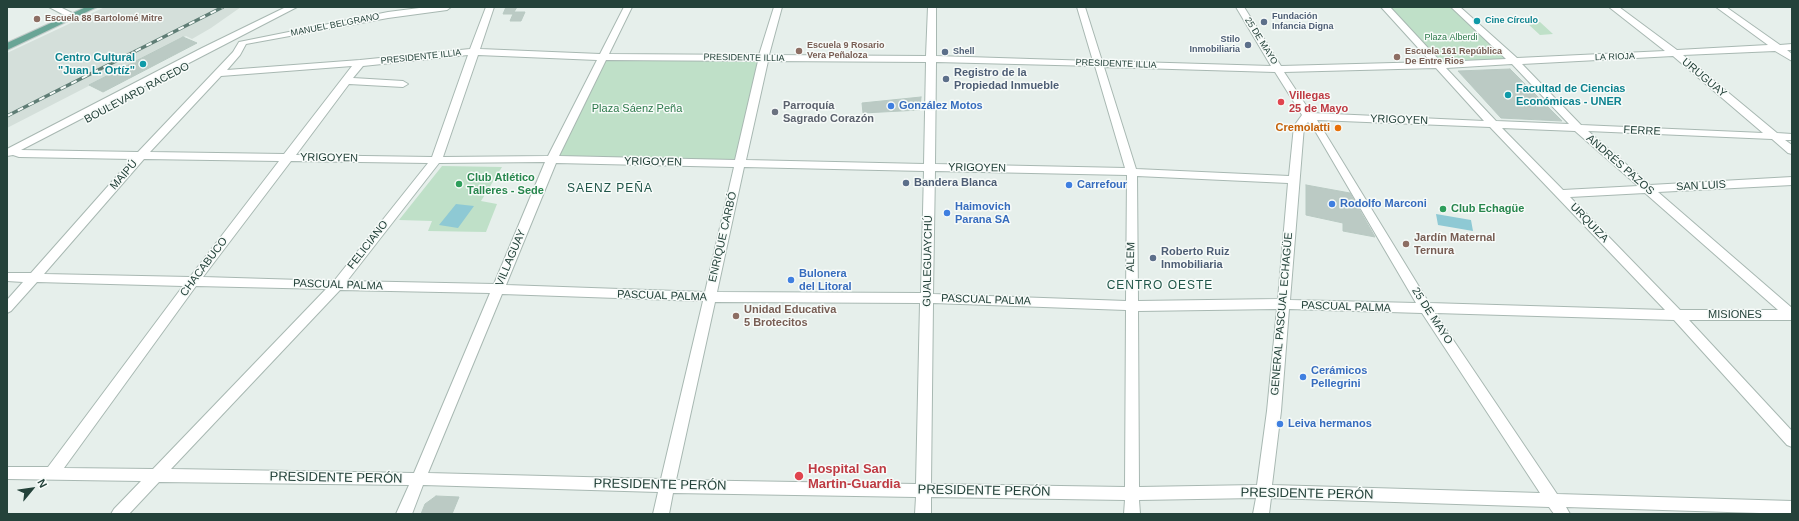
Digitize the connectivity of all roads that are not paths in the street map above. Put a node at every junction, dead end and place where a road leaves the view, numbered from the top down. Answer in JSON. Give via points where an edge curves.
{"nodes":[{"id":1,"x":53,"y":7,"type":"edge"},
{"id":2,"x":84,"y":7,"type":"edge"},
{"id":3,"x":93,"y":7,"type":"edge"},
{"id":4,"x":293,"y":7,"type":"edge"},
{"id":5,"x":447,"y":7,"type":"edge"},
{"id":6,"x":490,"y":7,"type":"edge"},
{"id":7,"x":628,"y":7,"type":"edge"},
{"id":8,"x":778,"y":7,"type":"edge"},
{"id":9,"x":932,"y":7,"type":"edge"},
{"id":10,"x":1081,"y":7,"type":"edge"},
{"id":11,"x":1240,"y":7,"type":"edge"},
{"id":12,"x":1247,"y":7,"type":"edge"},
{"id":13,"x":1385,"y":7,"type":"edge"},
{"id":14,"x":1455,"y":7,"type":"edge"},
{"id":15,"x":1613,"y":7,"type":"edge"},
{"id":16,"x":1720,"y":7,"type":"edge"},
{"id":17,"x":69,"y":14,"type":"junction"},
{"id":18,"x":262,"y":24,"type":"junction"},
{"id":19,"x":241,"y":40,"type":"junction"},
{"id":20,"x":7,"y":42,"type":"edge"},
{"id":21,"x":7,"y":47,"type":"edge"},
{"id":22,"x":1792,"y":47,"type":"edge"},
{"id":23,"x":1778,"y":48,"type":"junction"},
{"id":24,"x":473,"y":52,"type":"junction"},
{"id":25,"x":1676,"y":54,"type":"junction"},
{"id":26,"x":604,"y":57,"type":"junction"},
{"id":27,"x":764,"y":58,"type":"junction"},
{"id":28,"x":1792,"y":58,"type":"edge"},
{"id":29,"x":930,"y":60,"type":"junction"},
{"id":30,"x":1514,"y":62,"type":"junction"},
{"id":31,"x":360,"y":63,"type":"junction"},
{"id":32,"x":1098,"y":64,"type":"junction"},
{"id":33,"x":1439,"y":65,"type":"junction"},
{"id":34,"x":1282,"y":69,"type":"junction"},
{"id":35,"x":218,"y":73,"type":"junction"},
{"id":36,"x":347,"y":81,"type":"junction"},
{"id":37,"x":403,"y":84,"type":"dead end"},
{"id":38,"x":1307,"y":116,"type":"junction"},
{"id":39,"x":1492,"y":123,"type":"junction"},
{"id":40,"x":1578,"y":128,"type":"junction"},
{"id":41,"x":1773,"y":137,"type":"junction"},
{"id":42,"x":1792,"y":137,"type":"edge"},
{"id":43,"x":1792,"y":151,"type":"edge"},
{"id":44,"x":13,"y":152,"type":"edge"},
{"id":45,"x":141,"y":156,"type":"junction"},
{"id":46,"x":288,"y":158,"type":"junction"},
{"id":47,"x":552,"y":159,"type":"junction"},
{"id":48,"x":436,"y":160,"type":"junction"},
{"id":49,"x":7,"y":161,"type":"edge"},
{"id":50,"x":741,"y":164,"type":"junction"},
{"id":51,"x":930,"y":167,"type":"junction"},
{"id":52,"x":1132,"y":172,"type":"junction"},
{"id":53,"x":1294,"y":180,"type":"junction"},
{"id":54,"x":1792,"y":182,"type":"edge"},
{"id":55,"x":1647,"y":189,"type":"junction"},
{"id":56,"x":1561,"y":194,"type":"junction"},
{"id":57,"x":7,"y":277,"type":"edge"},
{"id":58,"x":34,"y":278,"type":"junction"},
{"id":59,"x":194,"y":280,"type":"junction"},
{"id":60,"x":337,"y":284,"type":"junction"},
{"id":61,"x":498,"y":289,"type":"junction"},
{"id":62,"x":709,"y":298,"type":"junction"},
{"id":63,"x":928,"y":298,"type":"junction"},
{"id":64,"x":1282,"y":304,"type":"junction"},
{"id":65,"x":1130,"y":306,"type":"junction"},
{"id":66,"x":7,"y":308,"type":"edge"},
{"id":67,"x":1426,"y":309,"type":"junction"},
{"id":68,"x":1677,"y":315,"type":"junction"},
{"id":69,"x":1792,"y":315,"type":"edge"},
{"id":70,"x":1792,"y":441,"type":"edge"},
{"id":71,"x":7,"y":473,"type":"edge"},
{"id":72,"x":51,"y":474,"type":"junction"},
{"id":73,"x":158,"y":475,"type":"junction"},
{"id":74,"x":420,"y":479,"type":"junction"},
{"id":75,"x":667,"y":486,"type":"junction"},
{"id":76,"x":923,"y":490,"type":"junction"},
{"id":77,"x":1264,"y":491,"type":"junction"},
{"id":78,"x":1130,"y":494,"type":"junction"},
{"id":79,"x":1554,"y":501,"type":"junction"},
{"id":80,"x":1792,"y":508,"type":"edge"},
{"id":81,"x":119,"y":514,"type":"edge"},
{"id":82,"x":404,"y":514,"type":"edge"},
{"id":83,"x":661,"y":514,"type":"edge"},
{"id":84,"x":923,"y":514,"type":"edge"},
{"id":85,"x":1132,"y":514,"type":"edge"},
{"id":86,"x":1261,"y":514,"type":"edge"},
{"id":87,"x":1562,"y":514,"type":"edge"}],
"edges":[{"from":1,"to":17,"type":"street"},
{"from":2,"to":17,"type":"main road"},
{"from":3,"to":21,"type":"main road"},
{"from":4,"to":18,"type":"street","name":"BOULEVARD RACEDO"},
{"from":5,"to":19,"type":"street","name":"MANUEL BELGRANO"},
{"from":6,"to":24,"type":"street","name":"FELICIANO"},
{"from":7,"to":26,"type":"street","name":"VILLAGUAY"},
{"from":8,"to":27,"type":"street","name":"ENRIQUE CARBÓ"},
{"from":9,"to":29,"type":"street","name":"GUALEGUAYCHÚ"},
{"from":10,"to":32,"type":"street","name":"ALEM"},
{"from":11,"to":34,"type":"street","name":"25 DE MAYO"},
{"from":12,"to":34,"type":"street","name":"25 DE MAYO"},
{"from":13,"to":33,"type":"street","name":"URQUIZA"},
{"from":14,"to":30,"type":"street","name":"ANDRÉS PAZOS"},
{"from":15,"to":25,"type":"street","name":"URUGUAY"},
{"from":16,"to":23,"type":"street"},
{"from":17,"to":20,"type":"main road"},
{"from":18,"to":19,"type":"street","name":"BOULEVARD RACEDO"},
{"from":18,"to":19,"type":"street","name":"BOULEVARD RACEDO"},
{"from":19,"to":35,"type":"street","name":"MAIPÚ"},
{"from":19,"to":44,"type":"street","name":"BOULEVARD RACEDO"},
{"from":22,"to":23,"type":"street","name":"LA RIOJA"},
{"from":23,"to":25,"type":"street","name":"LA RIOJA"},
{"from":23,"to":28,"type":"street"},
{"from":24,"to":26,"type":"street","name":"PRESIDENTE ILLIA"},
{"from":24,"to":31,"type":"street","name":"PRESIDENTE ILLIA"},
{"from":24,"to":48,"type":"street","name":"FELICIANO"},
{"from":25,"to":30,"type":"street","name":"LA RIOJA"},
{"from":25,"to":41,"type":"street","name":"URUGUAY"},
{"from":26,"to":27,"type":"street","name":"PRESIDENTE ILLIA"},
{"from":26,"to":47,"type":"street","name":"VILLAGUAY"},
{"from":27,"to":29,"type":"street","name":"PRESIDENTE ILLIA"},
{"from":27,"to":50,"type":"street","name":"ENRIQUE CARBÓ"},
{"from":29,"to":32,"type":"street","name":"PRESIDENTE ILLIA"},
{"from":29,"to":51,"type":"street","name":"GUALEGUAYCHÚ"},
{"from":30,"to":33,"type":"street","name":"LA RIOJA"},
{"from":30,"to":40,"type":"street","name":"ANDRÉS PAZOS"},
{"from":31,"to":35,"type":"street","name":"PRESIDENTE ILLIA"},
{"from":31,"to":36,"type":"street","name":"CHACABUCO"},
{"from":32,"to":34,"type":"street","name":"PRESIDENTE ILLIA"},
{"from":32,"to":52,"type":"street","name":"ALEM"},
{"from":33,"to":34,"type":"street","name":"PRESIDENTE ILLIA"},
{"from":33,"to":39,"type":"street","name":"URQUIZA"},
{"from":34,"to":38,"type":"street","name":"25 DE MAYO"},
{"from":35,"to":45,"type":"street","name":"MAIPÚ"},
{"from":36,"to":37,"type":"street"},
{"from":36,"to":46,"type":"street","name":"CHACABUCO"},
{"from":38,"to":39,"type":"street","name":"YRIGOYEN"},
{"from":38,"to":53,"type":"street","name":"GENERAL PASCUAL ECHAGÜE","via":[[1299,126]]},
{"from":38,"to":67,"type":"street","name":"25 DE MAYO","via":[[1318,128]]},
{"from":39,"to":40,"type":"street","name":"FERRE"},
{"from":39,"to":56,"type":"street","name":"URQUIZA"},
{"from":40,"to":41,"type":"street","name":"FERRE"},
{"from":40,"to":55,"type":"street","name":"ANDRÉS PAZOS"},
{"from":41,"to":42,"type":"street","name":"FERRE"},
{"from":41,"to":43,"type":"street","name":"URUGUAY"},
{"from":44,"to":45,"type":"street","name":"YRIGOYEN"},
{"from":44,"to":49,"type":"street","name":"BOULEVARD RACEDO"},
{"from":45,"to":46,"type":"street","name":"YRIGOYEN"},
{"from":45,"to":58,"type":"street","name":"MAIPÚ"},
{"from":46,"to":48,"type":"street","name":"YRIGOYEN"},
{"from":46,"to":59,"type":"street","name":"CHACABUCO"},
{"from":47,"to":48,"type":"street","name":"YRIGOYEN"},
{"from":47,"to":50,"type":"street","name":"YRIGOYEN"},
{"from":47,"to":61,"type":"street","name":"VILLAGUAY"},
{"from":48,"to":60,"type":"street","name":"FELICIANO"},
{"from":50,"to":51,"type":"street","name":"YRIGOYEN"},
{"from":50,"to":62,"type":"street","name":"ENRIQUE CARBÓ"},
{"from":51,"to":52,"type":"street","name":"YRIGOYEN"},
{"from":51,"to":63,"type":"street","name":"GUALEGUAYCHÚ"},
{"from":52,"to":53,"type":"street","name":"YRIGOYEN"},
{"from":52,"to":65,"type":"street","name":"ALEM"},
{"from":53,"to":64,"type":"street","name":"GENERAL PASCUAL ECHAGÜE"},
{"from":54,"to":55,"type":"street","name":"SAN LUIS"},
{"from":55,"to":56,"type":"street","name":"SAN LUIS"},
{"from":55,"to":69,"type":"street","name":"ANDRÉS PAZOS"},
{"from":56,"to":68,"type":"street","name":"URQUIZA"},
{"from":57,"to":58,"type":"street","name":"PASCUAL PALMA"},
{"from":58,"to":59,"type":"street","name":"PASCUAL PALMA"},
{"from":58,"to":66,"type":"street","name":"MAIPÚ"},
{"from":59,"to":60,"type":"street","name":"PASCUAL PALMA"},
{"from":59,"to":72,"type":"street","name":"CHACABUCO"},
{"from":60,"to":61,"type":"street","name":"PASCUAL PALMA"},
{"from":60,"to":73,"type":"street","name":"FELICIANO"},
{"from":61,"to":62,"type":"street","name":"PASCUAL PALMA"},
{"from":61,"to":74,"type":"street","name":"VILLAGUAY"},
{"from":62,"to":63,"type":"street","name":"PASCUAL PALMA"},
{"from":62,"to":75,"type":"street","name":"ENRIQUE CARBÓ"},
{"from":63,"to":65,"type":"street","name":"PASCUAL PALMA"},
{"from":63,"to":76,"type":"street","name":"GUALEGUAYCHÚ"},
{"from":64,"to":65,"type":"street","name":"PASCUAL PALMA"},
{"from":64,"to":67,"type":"street","name":"PASCUAL PALMA"},
{"from":64,"to":77,"type":"street","name":"GENERAL PASCUAL ECHAGÜE","via":[[1274,411]]},
{"from":65,"to":78,"type":"street","name":"ALEM"},
{"from":67,"to":68,"type":"street","name":"PASCUAL PALMA"},
{"from":67,"to":79,"type":"street","name":"25 DE MAYO"},
{"from":68,"to":69,"type":"street","name":"MISIONES"},
{"from":68,"to":70,"type":"street","name":"URQUIZA"},
{"from":71,"to":72,"type":"street","name":"PRESIDENTE PERÓN"},
{"from":72,"to":73,"type":"street","name":"PRESIDENTE PERÓN"},
{"from":73,"to":74,"type":"street","name":"PRESIDENTE PERÓN"},
{"from":73,"to":81,"type":"street","name":"FELICIANO"},
{"from":74,"to":75,"type":"street","name":"PRESIDENTE PERÓN"},
{"from":74,"to":82,"type":"street","name":"VILLAGUAY"},
{"from":75,"to":76,"type":"street","name":"PRESIDENTE PERÓN"},
{"from":75,"to":83,"type":"street","name":"ENRIQUE CARBÓ"},
{"from":76,"to":78,"type":"street","name":"PRESIDENTE PERÓN"},
{"from":76,"to":84,"type":"street","name":"GUALEGUAYCHÚ"},
{"from":77,"to":78,"type":"street","name":"PRESIDENTE PERÓN"},
{"from":77,"to":79,"type":"street","name":"PRESIDENTE PERÓN"},
{"from":77,"to":86,"type":"street","name":"GENERAL PASCUAL ECHAGÜE"},
{"from":78,"to":85,"type":"street","name":"ALEM"},
{"from":79,"to":80,"type":"street","name":"PRESIDENTE PERÓN"},
{"from":79,"to":87,"type":"street","name":"25 DE MAYO"}]}
